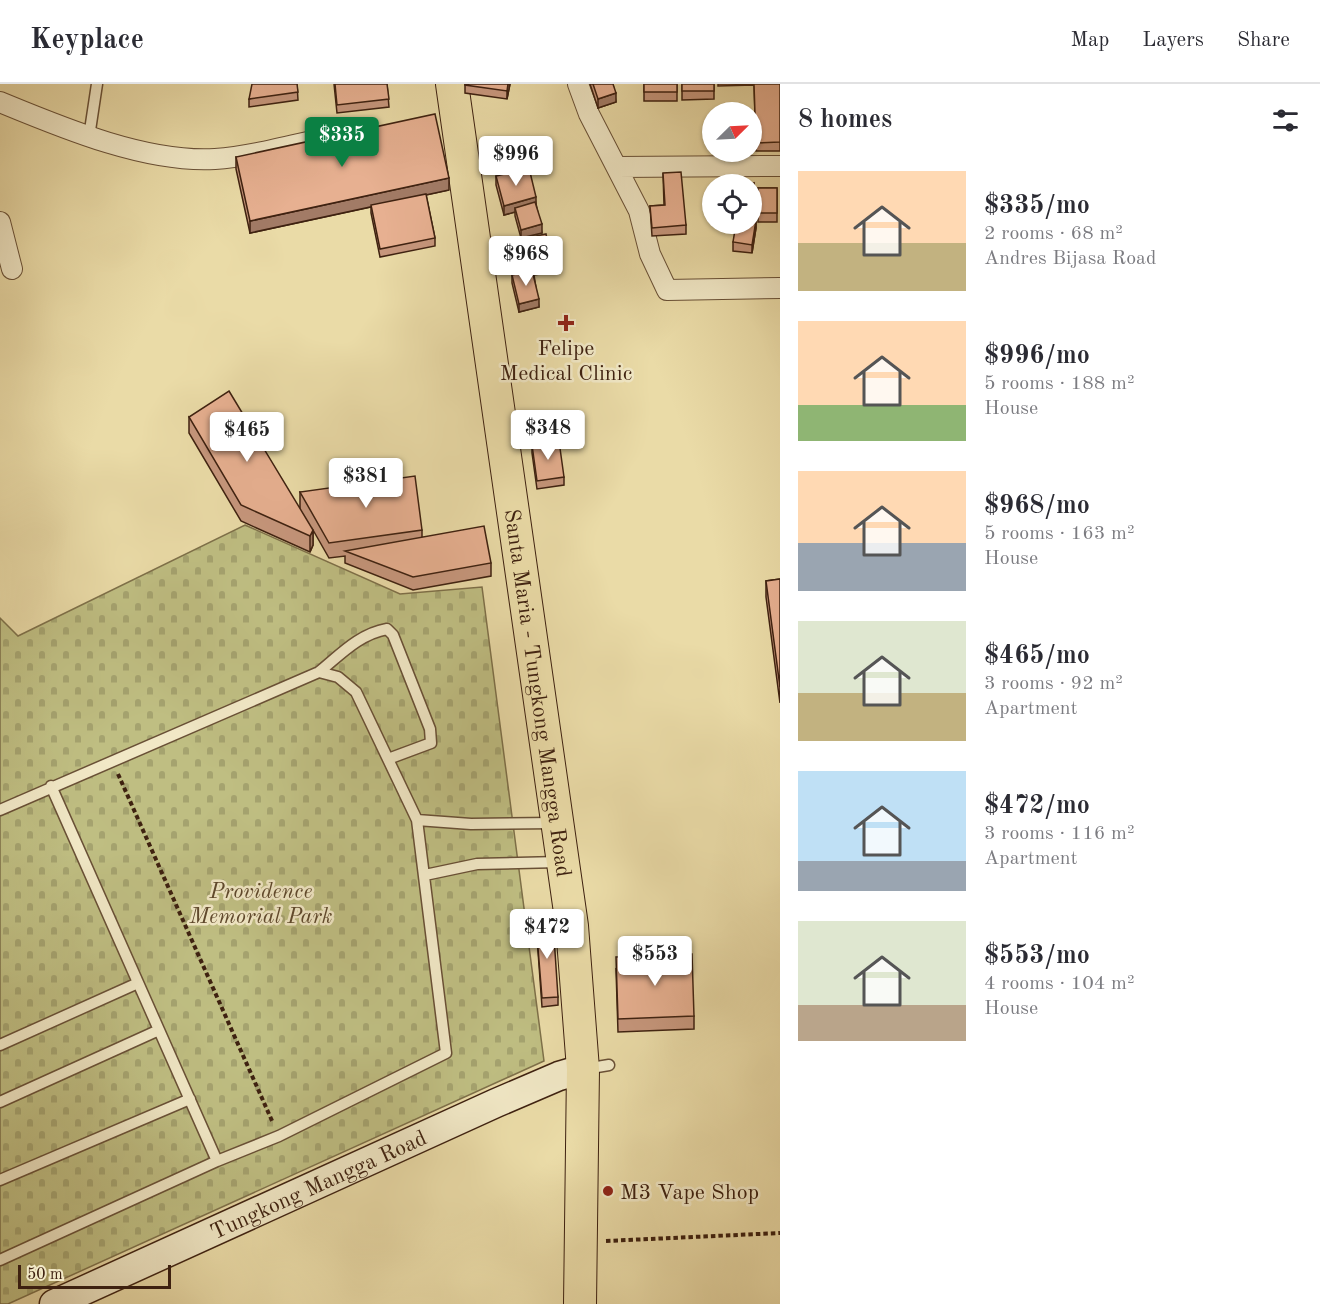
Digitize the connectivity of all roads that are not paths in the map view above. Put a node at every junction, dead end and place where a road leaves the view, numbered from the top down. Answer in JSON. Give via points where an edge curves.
{"nodes":[{"id":1,"x":97,"y":84,"type":"edge"},
{"id":2,"x":578,"y":84,"type":"edge"},
{"id":3,"x":0,"y":102,"type":"edge"},
{"id":4,"x":447,"y":104,"type":"edge"},
{"id":5,"x":360,"y":131,"type":"edge"},
{"id":6,"x":89,"y":137,"type":"junction"},
{"id":7,"x":780,"y":166,"type":"edge"},
{"id":8,"x":617,"y":167,"type":"junction"},
{"id":9,"x":0,"y":222,"type":"edge"},
{"id":10,"x":12,"y":269,"type":"dead end"},
{"id":11,"x":780,"y":288,"type":"edge"},
{"id":12,"x":319,"y":672,"type":"junction"},
{"id":13,"x":388,"y":759,"type":"junction"},
{"id":14,"x":51,"y":786,"type":"junction"},
{"id":15,"x":0,"y":810,"type":"edge"},
{"id":16,"x":417,"y":820,"type":"junction"},
{"id":17,"x":558,"y":822,"type":"junction"},
{"id":18,"x":563,"y":862,"type":"junction"},
{"id":19,"x":425,"y":875,"type":"junction"},
{"id":20,"x":138,"y":983,"type":"junction"},
{"id":21,"x":159,"y":1030,"type":"junction"},
{"id":22,"x":0,"y":1045,"type":"edge"},
{"id":23,"x":596,"y":1067,"type":"junction"},
{"id":24,"x":190,"y":1099,"type":"junction"},
{"id":25,"x":0,"y":1102,"type":"edge"},
{"id":26,"x":217,"y":1161,"type":"junction"},
{"id":27,"x":0,"y":1180,"type":"edge"},
{"id":28,"x":0,"y":1260,"type":"edge"},
{"id":29,"x":54,"y":1304,"type":"edge"},
{"id":30,"x":580,"y":1304,"type":"edge"}],
"edges":[{"from":1,"to":6,"type":"lane"},
{"from":2,"to":8,"type":"street"},
{"from":3,"to":6,"type":"street"},
{"from":4,"to":17,"type":"main road","name":"Santa Maria - Tungkong Mangga Road"},
{"from":5,"to":6,"type":"street","via":[[215,159],[163,156]]},
{"from":7,"to":8,"type":"street"},
{"from":8,"to":11,"type":"street","via":[[639,210],[650,254],[667,290]]},
{"from":9,"to":10,"type":"street"},
{"from":12,"to":13,"type":"lane","via":[[338,677],[356,692]]},
{"from":12,"to":13,"type":"lane","via":[[372,632],[387,630],[393,635],[430,729],[431,743]]},
{"from":12,"to":14,"type":"lane"},
{"from":13,"to":16,"type":"lane"},
{"from":14,"to":15,"type":"lane"},
{"from":14,"to":20,"type":"lane"},
{"from":16,"to":17,"type":"lane","via":[[471,824]]},
{"from":16,"to":19,"type":"lane"},
{"from":17,"to":18,"type":"main road","name":"Santa Maria - Tungkong Mangga Road"},
{"from":18,"to":19,"type":"lane","via":[[477,864]]},
{"from":18,"to":23,"type":"main road","name":"Santa Maria - Tungkong Mangga Road"},
{"from":19,"to":26,"type":"lane","via":[[446,1053],[279,1136]]},
{"from":20,"to":21,"type":"lane"},
{"from":20,"to":22,"type":"lane"},
{"from":21,"to":24,"type":"lane"},
{"from":21,"to":25,"type":"lane"},
{"from":23,"to":29,"type":"street","name":"Tungkong Mangga Road","via":[[559,1076],[496,1103]]},
{"from":23,"to":30,"type":"main road","name":"Santa Maria - Tungkong Mangga Road","via":[[581,1242]]},
{"from":24,"to":26,"type":"lane"},
{"from":24,"to":27,"type":"lane"},
{"from":26,"to":28,"type":"lane"}]}
